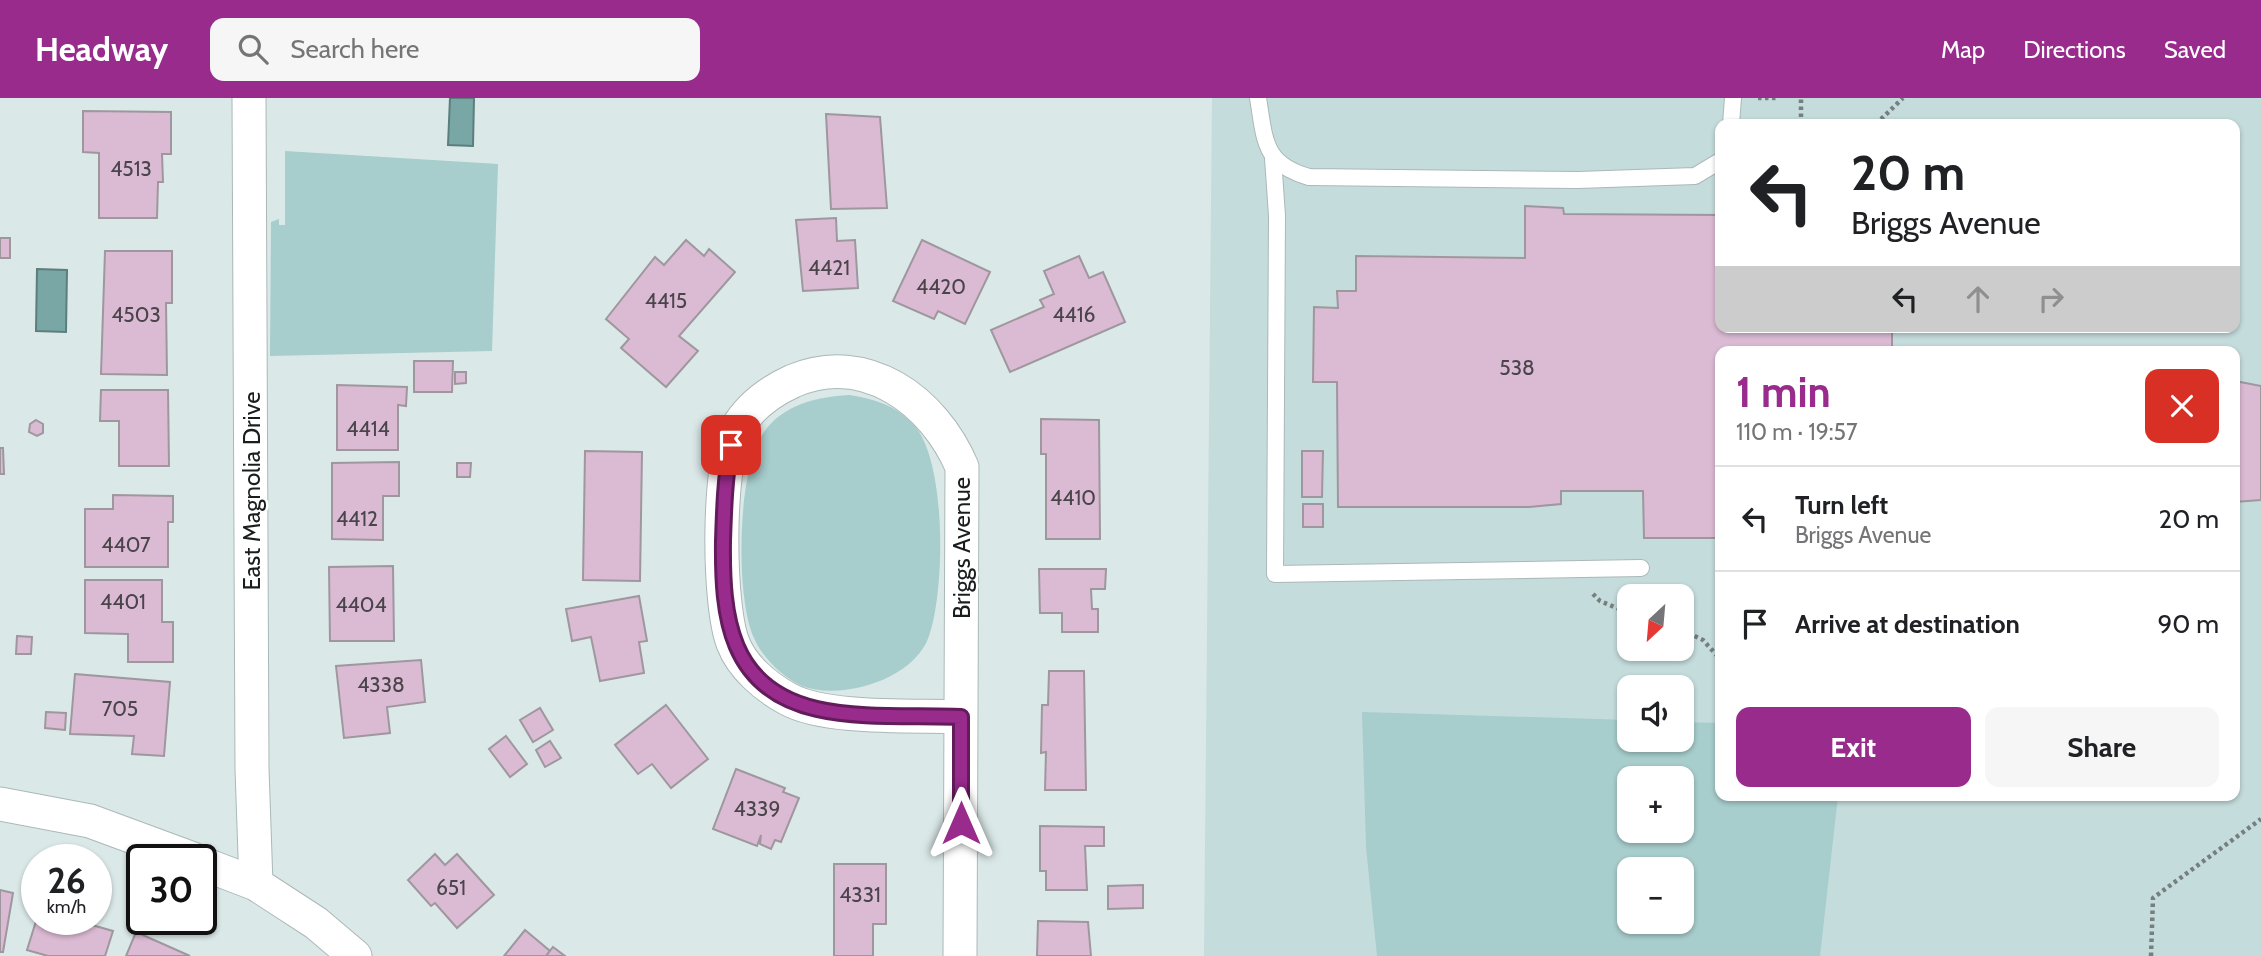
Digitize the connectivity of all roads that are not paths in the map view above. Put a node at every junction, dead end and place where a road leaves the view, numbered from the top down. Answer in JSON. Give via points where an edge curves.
{"nodes":[{"id":1,"x":249,"y":98,"type":"edge"},
{"id":2,"x":1258,"y":98,"type":"edge"},
{"id":3,"x":1733,"y":99,"type":"edge"},
{"id":4,"x":1731,"y":119,"type":"edge"},
{"id":5,"x":1273,"y":158,"type":"junction"},
{"id":6,"x":1715,"y":164,"type":"edge"},
{"id":7,"x":1641,"y":568,"type":"dead end"},
{"id":8,"x":961,"y":717,"type":"junction"},
{"id":9,"x":0,"y":804,"type":"edge"},
{"id":10,"x":152,"y":844,"type":"edge"},
{"id":11,"x":217,"y":869,"type":"edge"},
{"id":12,"x":256,"y":884,"type":"junction"},
{"id":13,"x":355,"y":956,"type":"edge"},
{"id":14,"x":960,"y":956,"type":"edge"}],
"edges":[{"from":1,"to":12,"type":"street","name":"East Magnolia Drive"},
{"from":2,"to":5,"type":"lane"},
{"from":3,"to":4,"type":"lane"},
{"from":5,"to":6,"type":"lane","via":[[1294,173],[1310,177],[1578,180],[1695,176]]},
{"from":5,"to":7,"type":"lane","via":[[1277,216],[1275,575]]},
{"from":8,"to":8,"type":"street","name":"Briggs Avenue","via":[[962,467],[953,445],[915,401],[872,376],[826,372],[778,388],[759,402],[737,429],[728,462],[724,608],[733,645],[755,675],[802,705],[838,712]]},
{"from":8,"to":14,"type":"street","name":"Briggs Avenue"},
{"from":9,"to":10,"type":"street","via":[[90,821]]},
{"from":11,"to":12,"type":"street"},
{"from":12,"to":13,"type":"street","via":[[316,923]]}]}
